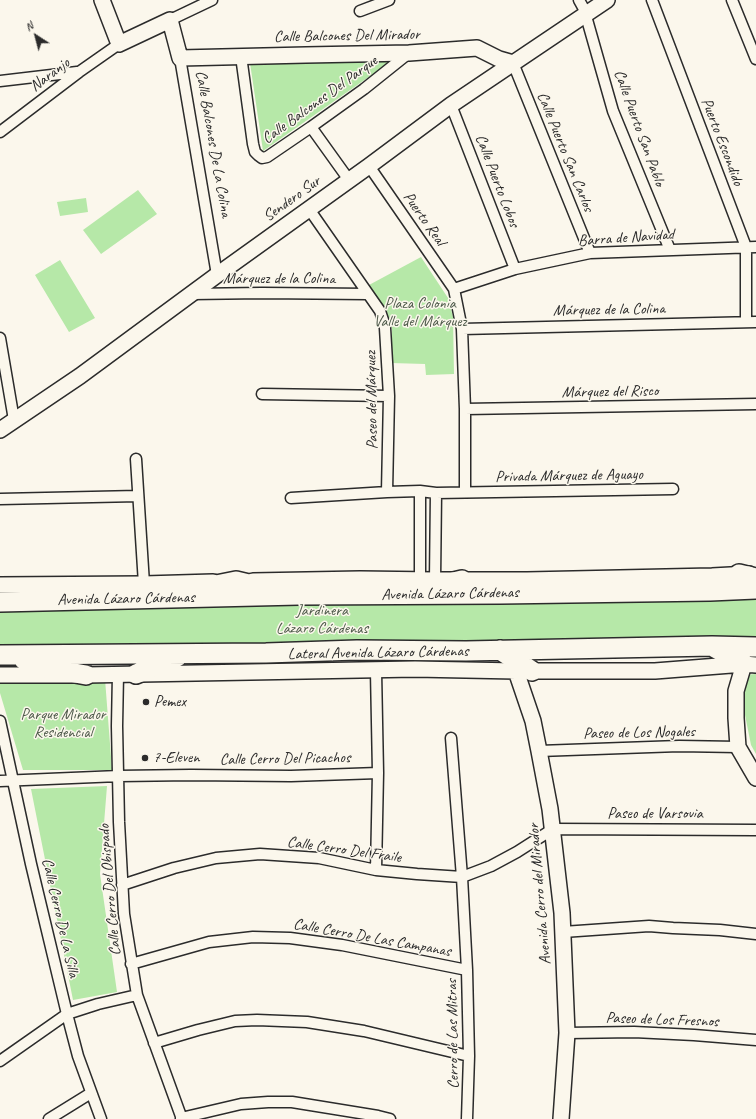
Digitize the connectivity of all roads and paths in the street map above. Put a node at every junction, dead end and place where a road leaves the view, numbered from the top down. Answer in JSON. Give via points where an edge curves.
{"nodes":[{"id":1,"x":102,"y":0,"type":"edge"},
{"id":2,"x":212,"y":0,"type":"edge"},
{"id":3,"x":579,"y":0,"type":"edge"},
{"id":4,"x":607,"y":0,"type":"edge"},
{"id":5,"x":652,"y":0,"type":"edge"},
{"id":6,"x":732,"y":0,"type":"edge"},
{"id":7,"x":382,"y":1,"type":"edge"},
{"id":8,"x":360,"y":12,"type":"dead end"},
{"id":9,"x":586,"y":15,"type":"junction"},
{"id":10,"x":170,"y":20,"type":"junction"},
{"id":11,"x":119,"y":44,"type":"junction"},
{"id":12,"x":409,"y":53,"type":"junction"},
{"id":13,"x":240,"y":56,"type":"junction"},
{"id":14,"x":180,"y":58,"type":"junction"},
{"id":15,"x":756,"y":59,"type":"edge"},
{"id":16,"x":513,"y":62,"type":"junction"},
{"id":17,"x":79,"y":72,"type":"junction"},
{"id":18,"x":0,"y":81,"type":"edge"},
{"id":19,"x":451,"y":105,"type":"junction"},
{"id":20,"x":311,"y":127,"type":"junction"},
{"id":21,"x":0,"y":132,"type":"edge"},
{"id":22,"x":369,"y":166,"type":"junction"},
{"id":23,"x":349,"y":180,"type":"junction"},
{"id":24,"x":309,"y":209,"type":"junction"},
{"id":25,"x":751,"y":247,"type":"edge"},
{"id":26,"x":670,"y":250,"type":"junction"},
{"id":27,"x":590,"y":253,"type":"junction"},
{"id":28,"x":515,"y":269,"type":"junction"},
{"id":29,"x":217,"y":275,"type":"junction"},
{"id":30,"x":454,"y":289,"type":"junction"},
{"id":31,"x":191,"y":294,"type":"junction"},
{"id":32,"x":368,"y":294,"type":"junction"},
{"id":33,"x":751,"y":322,"type":"edge"},
{"id":34,"x":462,"y":329,"type":"junction"},
{"id":35,"x":0,"y":343,"type":"edge"},
{"id":36,"x":262,"y":394,"type":"dead end"},
{"id":37,"x":389,"y":396,"type":"junction"},
{"id":38,"x":756,"y":404,"type":"edge"},
{"id":39,"x":465,"y":409,"type":"junction"},
{"id":40,"x":14,"y":420,"type":"junction"},
{"id":41,"x":0,"y":430,"type":"edge"},
{"id":42,"x":136,"y":459,"type":"dead end"},
{"id":43,"x":673,"y":489,"type":"dead end"},
{"id":44,"x":420,"y":491,"type":"junction"},
{"id":45,"x":387,"y":492,"type":"junction"},
{"id":46,"x":465,"y":492,"type":"junction"},
{"id":47,"x":436,"y":493,"type":"junction"},
{"id":48,"x":138,"y":496,"type":"junction"},
{"id":49,"x":291,"y":498,"type":"dead end"},
{"id":50,"x":0,"y":499,"type":"edge"},
{"id":51,"x":750,"y":575,"type":"edge"},
{"id":52,"x":420,"y":580,"type":"junction"},
{"id":53,"x":435,"y":580,"type":"junction"},
{"id":54,"x":462,"y":580,"type":"junction"},
{"id":55,"x":236,"y":581,"type":"junction"},
{"id":56,"x":0,"y":585,"type":"edge"},
{"id":57,"x":756,"y":589,"type":"edge"},
{"id":58,"x":149,"y":591,"type":"junction"},
{"id":59,"x":299,"y":595,"type":"junction"},
{"id":60,"x":389,"y":595,"type":"junction"},
{"id":61,"x":0,"y":602,"type":"edge"},
{"id":62,"x":712,"y":646,"type":"junction"},
{"id":63,"x":756,"y":647,"type":"edge"},
{"id":64,"x":500,"y":650,"type":"junction"},
{"id":65,"x":187,"y":653,"type":"junction"},
{"id":66,"x":7,"y":655,"type":"edge"},
{"id":67,"x":750,"y":664,"type":"edge"},
{"id":68,"x":376,"y":671,"type":"junction"},
{"id":69,"x":524,"y":671,"type":"junction"},
{"id":70,"x":127,"y":674,"type":"junction"},
{"id":71,"x":0,"y":675,"type":"edge"},
{"id":72,"x":86,"y":676,"type":"junction"},
{"id":73,"x":0,"y":721,"type":"edge"},
{"id":74,"x":451,"y":738,"type":"dead end"},
{"id":75,"x":738,"y":747,"type":"junction"},
{"id":76,"x":540,"y":751,"type":"junction"},
{"id":77,"x":378,"y":773,"type":"junction"},
{"id":78,"x":119,"y":776,"type":"junction"},
{"id":79,"x":756,"y":778,"type":"edge"},
{"id":80,"x":0,"y":781,"type":"edge"},
{"id":81,"x":13,"y":781,"type":"junction"},
{"id":82,"x":553,"y":828,"type":"junction"},
{"id":83,"x":756,"y":830,"type":"edge"},
{"id":84,"x":376,"y":870,"type":"junction"},
{"id":85,"x":462,"y":877,"type":"junction"},
{"id":86,"x":122,"y":885,"type":"junction"},
{"id":87,"x":563,"y":932,"type":"junction"},
{"id":88,"x":756,"y":934,"type":"edge"},
{"id":89,"x":132,"y":964,"type":"junction"},
{"id":90,"x":467,"y":970,"type":"junction"},
{"id":91,"x":137,"y":995,"type":"junction"},
{"id":92,"x":67,"y":1014,"type":"junction"},
{"id":93,"x":567,"y":1033,"type":"junction"},
{"id":94,"x":756,"y":1040,"type":"edge"},
{"id":95,"x":154,"y":1044,"type":"junction"},
{"id":96,"x":470,"y":1056,"type":"junction"},
{"id":97,"x":0,"y":1061,"type":"edge"},
{"id":98,"x":91,"y":1093,"type":"junction"},
{"id":99,"x":54,"y":1118,"type":"edge"},
{"id":100,"x":181,"y":1118,"type":"edge"},
{"id":101,"x":101,"y":1119,"type":"edge"},
{"id":102,"x":390,"y":1119,"type":"edge"},
{"id":103,"x":467,"y":1119,"type":"edge"},
{"id":104,"x":560,"y":1119,"type":"edge"}],
"edges":[{"from":1,"to":11,"type":"street"},
{"from":2,"to":10,"type":"street"},
{"from":3,"to":9,"type":"street","name":"Calle Puerto San Pablo"},
{"from":4,"to":9,"type":"street","name":"Sendero Sur"},
{"from":5,"to":25,"type":"street","name":"Puerto Escondido"},
{"from":6,"to":15,"type":"street"},
{"from":7,"to":8,"type":"street"},
{"from":9,"to":16,"type":"street","name":"Sendero Sur"},
{"from":9,"to":26,"type":"street","name":"Calle Puerto San Pablo","via":[[614,111]]},
{"from":10,"to":11,"type":"street"},
{"from":10,"to":14,"type":"street","name":"Calle Balcones De La Colina"},
{"from":11,"to":17,"type":"street","name":"Naranjo"},
{"from":12,"to":13,"type":"street","name":"Calle Balcones Del Mirador"},
{"from":12,"to":16,"type":"street","name":"Calle Balcones Del Mirador","via":[[477,48],[499,59]]},
{"from":12,"to":20,"type":"street","name":"Calle Balcones Del Parque"},
{"from":13,"to":14,"type":"street","name":"Calle Balcones Del Mirador"},
{"from":13,"to":20,"type":"street","name":"Calle Balcones Del Parque","via":[[255,152],[262,158],[267,157]]},
{"from":14,"to":29,"type":"street","name":"Calle Balcones De La Colina"},
{"from":16,"to":19,"type":"street","name":"Sendero Sur"},
{"from":16,"to":27,"type":"street","name":"Calle Puerto San Carlos"},
{"from":17,"to":18,"type":"street"},
{"from":17,"to":21,"type":"street","name":"Naranjo"},
{"from":19,"to":22,"type":"street","name":"Sendero Sur"},
{"from":19,"to":28,"type":"street","name":"Calle Puerto Lobos"},
{"from":20,"to":23,"type":"street"},
{"from":22,"to":23,"type":"street","name":"Sendero Sur"},
{"from":22,"to":30,"type":"street","name":"Puerto Real"},
{"from":23,"to":24,"type":"street","name":"Sendero Sur"},
{"from":24,"to":29,"type":"street","name":"Sendero Sur"},
{"from":24,"to":32,"type":"street","name":"Paseo del Márquez"},
{"from":25,"to":26,"type":"street","name":"Barra de Navidad"},
{"from":25,"to":33,"type":"street","name":"Puerto Escondido"},
{"from":26,"to":27,"type":"street","name":"Barra de Navidad"},
{"from":27,"to":28,"type":"street","name":"Barra de Navidad"},
{"from":28,"to":30,"type":"street","name":"Barra de Navidad"},
{"from":29,"to":31,"type":"street","name":"Sendero Sur"},
{"from":30,"to":34,"type":"street"},
{"from":31,"to":32,"type":"street","name":"Márquez de la Colina"},
{"from":31,"to":40,"type":"street","name":"Sendero Sur","via":[[80,376]]},
{"from":32,"to":37,"type":"street","name":"Paseo del Márquez","via":[[380,311],[385,328]]},
{"from":33,"to":34,"type":"street","name":"Márquez de la Colina"},
{"from":34,"to":39,"type":"street"},
{"from":35,"to":40,"type":"street"},
{"from":36,"to":37,"type":"street"},
{"from":37,"to":45,"type":"street","name":"Paseo del Márquez"},
{"from":38,"to":39,"type":"street","name":"Márquez del Risco"},
{"from":39,"to":46,"type":"street"},
{"from":40,"to":41,"type":"street","name":"Sendero Sur"},
{"from":42,"to":48,"type":"street"},
{"from":43,"to":46,"type":"street","name":"Privada Márquez de Aguayo"},
{"from":44,"to":45,"type":"street","name":"Privada Márquez de Aguayo"},
{"from":44,"to":47,"type":"street","name":"Privada Márquez de Aguayo"},
{"from":44,"to":52,"type":"street"},
{"from":45,"to":49,"type":"street"},
{"from":46,"to":47,"type":"street","name":"Privada Márquez de Aguayo"},
{"from":47,"to":53,"type":"street"},
{"from":48,"to":50,"type":"street"},
{"from":48,"to":58,"type":"street"},
{"from":51,"to":54,"type":"street"},
{"from":52,"to":53,"type":"street"},
{"from":52,"to":55,"type":"street"},
{"from":53,"to":54,"type":"street"},
{"from":54,"to":60,"type":"highway","via":[[405,595]]},
{"from":55,"to":58,"type":"highway"},
{"from":55,"to":59,"type":"highway"},
{"from":56,"to":58,"type":"street"},
{"from":57,"to":60,"type":"highway","name":"Avenida Lázaro Cárdenas"},
{"from":58,"to":59,"type":"highway","name":"Avenida Lázaro Cárdenas"},
{"from":58,"to":61,"type":"highway","name":"Avenida Lázaro Cárdenas"},
{"from":59,"to":60,"type":"highway","name":"Avenida Lázaro Cárdenas"},
{"from":62,"to":63,"type":"highway"},
{"from":62,"to":64,"type":"highway"},
{"from":62,"to":67,"type":"highway"},
{"from":64,"to":65,"type":"highway"},
{"from":64,"to":69,"type":"highway"},
{"from":65,"to":66,"type":"highway"},
{"from":65,"to":70,"type":"highway"},
{"from":66,"to":72,"type":"highway","via":[[47,668]]},
{"from":67,"to":69,"type":"street","name":"Lateral Avenida Lázaro Cárdenas","via":[[655,671]]},
{"from":67,"to":75,"type":"street","via":[[736,691]]},
{"from":68,"to":69,"type":"street","name":"Lateral Avenida Lázaro Cárdenas"},
{"from":68,"to":70,"type":"street","name":"Lateral Avenida Lázaro Cárdenas"},
{"from":68,"to":77,"type":"street"},
{"from":69,"to":76,"type":"street","name":"Avenida Cerro del Mirador"},
{"from":70,"to":72,"type":"street","name":"Lateral Avenida Lázaro Cárdenas"},
{"from":70,"to":78,"type":"street","name":"Calle Cerro Del Obispado","via":[[117,726]]},
{"from":71,"to":72,"type":"street","name":"Lateral Avenida Lázaro Cárdenas"},
{"from":73,"to":81,"type":"street","name":"Calle Cerro De La Silla"},
{"from":74,"to":85,"type":"street","name":"Cerro de Las Mitras"},
{"from":75,"to":76,"type":"street","name":"Paseo de Los Nogales","via":[[679,746]]},
{"from":75,"to":79,"type":"street"},
{"from":76,"to":82,"type":"street","name":"Avenida Cerro del Mirador"},
{"from":77,"to":78,"type":"street","name":"Calle Cerro Del Picachos"},
{"from":77,"to":84,"type":"street"},
{"from":78,"to":81,"type":"street","name":"Calle Cerro Del Picachos"},
{"from":78,"to":86,"type":"street","name":"Calle Cerro Del Obispado"},
{"from":80,"to":81,"type":"street","name":"Calle Cerro Del Picachos"},
{"from":81,"to":92,"type":"street","name":"Calle Cerro De La Silla"},
{"from":82,"to":83,"type":"street","name":"Paseo de Varsovia"},
{"from":82,"to":85,"type":"street","name":"Calle Cerro Del Fraile","via":[[517,852]]},
{"from":82,"to":87,"type":"street","name":"Avenida Cerro del Mirador"},
{"from":84,"to":85,"type":"street","name":"Calle Cerro Del Fraile"},
{"from":84,"to":86,"type":"street","name":"Calle Cerro Del Fraile","via":[[319,858],[260,854],[216,858]]},
{"from":85,"to":90,"type":"street","name":"Cerro de Las Mitras"},
{"from":86,"to":89,"type":"street","name":"Calle Cerro Del Obispado"},
{"from":87,"to":88,"type":"street","via":[[649,926]]},
{"from":87,"to":93,"type":"street","name":"Avenida Cerro del Mirador"},
{"from":89,"to":90,"type":"street","name":"Calle Cerro De Las Campanas","via":[[209,942],[252,937],[290,938],[342,945]]},
{"from":89,"to":91,"type":"street","name":"Calle Cerro Del Obispado"},
{"from":90,"to":96,"type":"street","name":"Cerro de Las Mitras"},
{"from":91,"to":92,"type":"street"},
{"from":91,"to":95,"type":"street","name":"Calle Cerro Del Obispado"},
{"from":92,"to":97,"type":"street"},
{"from":92,"to":98,"type":"street","name":"Calle Cerro De La Silla"},
{"from":93,"to":94,"type":"street","name":"Paseo de Los Fresnos","via":[[694,1034]]},
{"from":93,"to":104,"type":"street","name":"Avenida Cerro del Mirador"},
{"from":95,"to":96,"type":"street","via":[[235,1021],[257,1020],[308,1022],[364,1031]]},
{"from":95,"to":100,"type":"street","name":"Calle Cerro Del Obispado"},
{"from":96,"to":103,"type":"street","name":"Cerro de Las Mitras"},
{"from":98,"to":99,"type":"street"},
{"from":98,"to":101,"type":"street","name":"Calle Cerro De La Silla"},
{"from":100,"to":102,"type":"street","via":[[241,1104],[292,1102]]}]}
